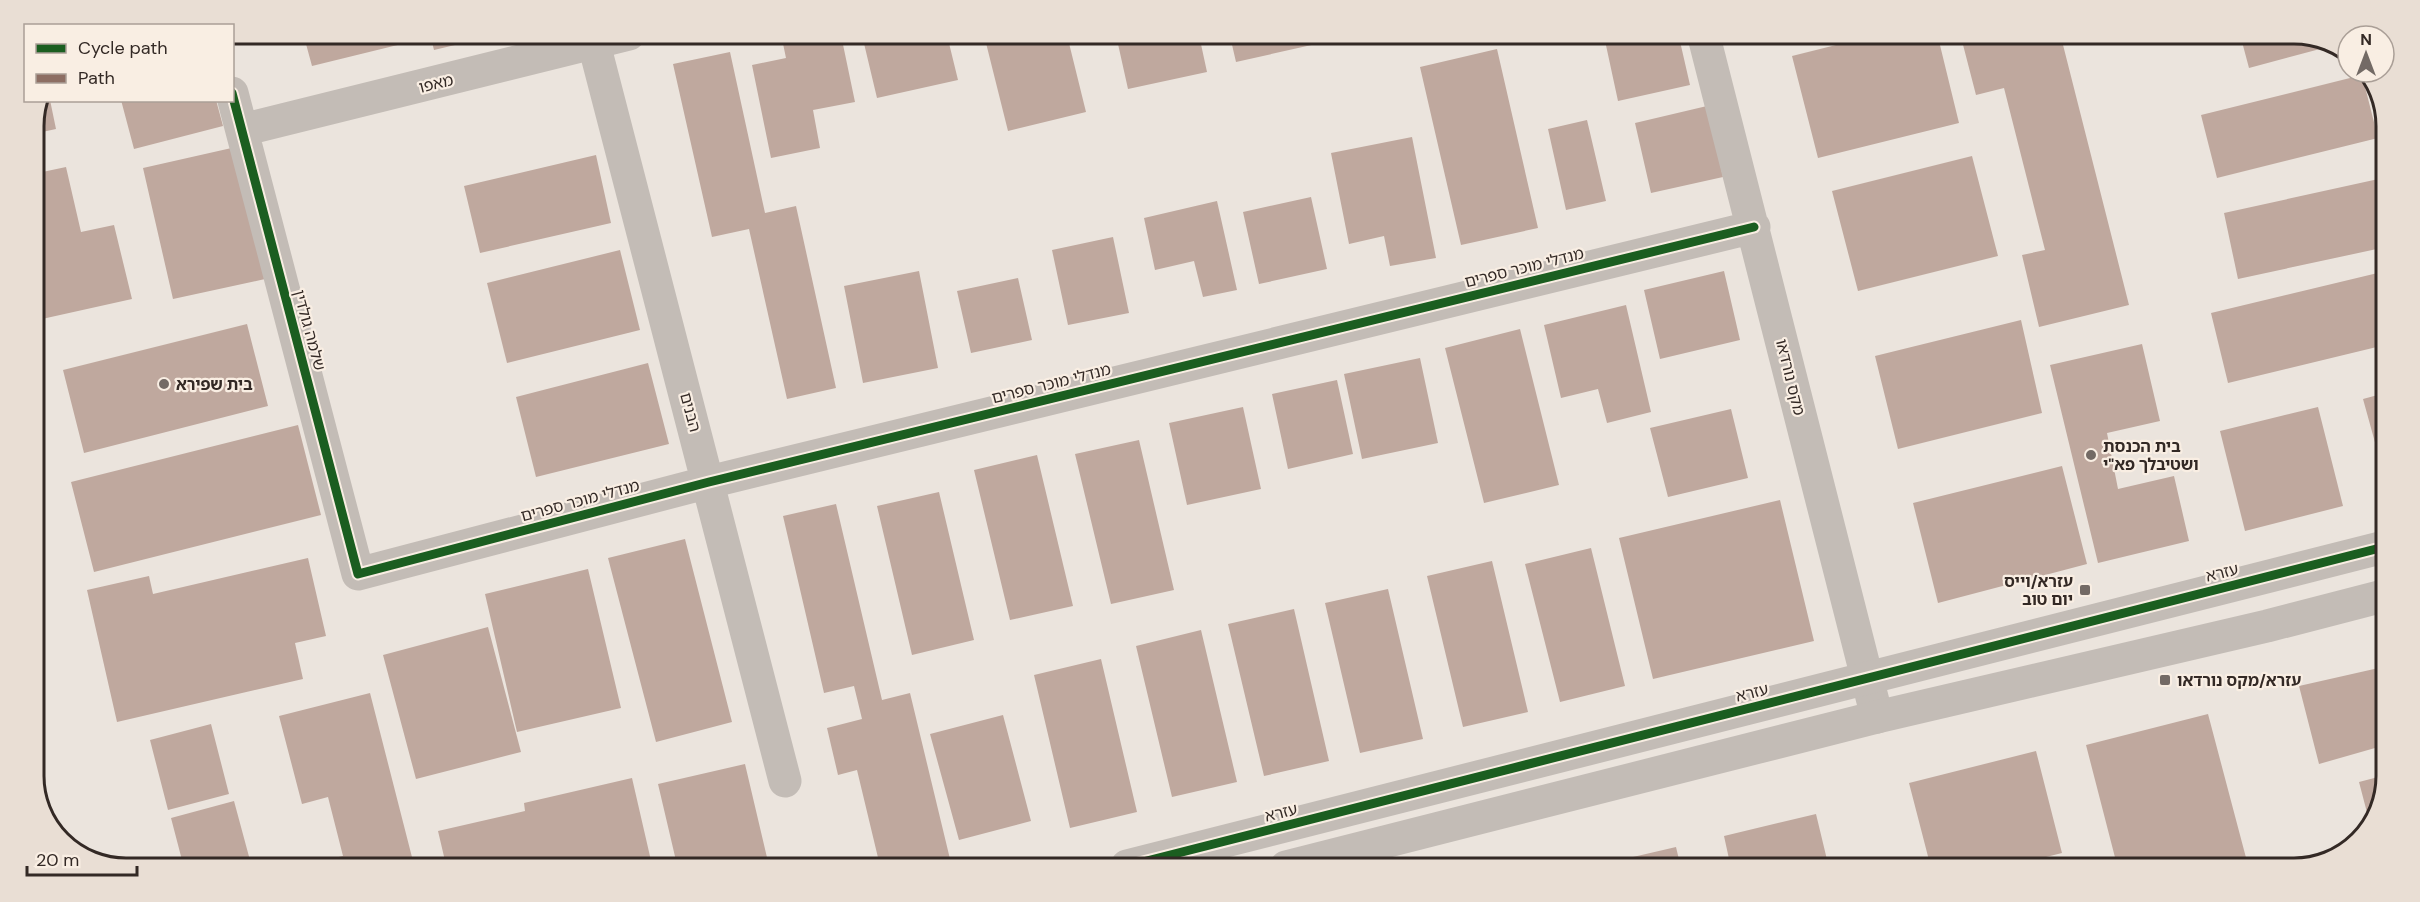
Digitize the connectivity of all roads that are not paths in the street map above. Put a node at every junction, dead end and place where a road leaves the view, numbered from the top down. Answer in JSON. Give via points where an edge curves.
{"nodes":[{"id":1,"x":594,"y":44,"type":"joint"},
{"id":2,"x":1706,"y":44,"type":"edge"},
{"id":3,"x":234,"y":100,"type":"edge"},
{"id":4,"x":242,"y":130,"type":"junction"},
{"id":5,"x":1754,"y":227,"type":"junction"},
{"id":6,"x":710,"y":482,"type":"junction"},
{"id":7,"x":2376,"y":549,"type":"edge"},
{"id":8,"x":358,"y":574,"type":"joint"},
{"id":9,"x":2376,"y":598,"type":"edge"},
{"id":10,"x":1867,"y":678,"type":"junction"},
{"id":11,"x":1877,"y":717,"type":"junction"},
{"id":12,"x":785,"y":781,"type":"dead end"},
{"id":13,"x":1158,"y":858,"type":"edge"},
{"id":14,"x":1321,"y":858,"type":"edge"}],
"edges":[{"from":1,"to":4,"type":"street","name":"מאפו"},
{"from":1,"to":6,"type":"street","name":"הבנים"},
{"from":2,"to":5,"type":"street","name":"מקס נורדאו"},
{"from":3,"to":4,"type":"street","name":"שלמה גולדין"},
{"from":4,"to":8,"type":"street","name":"שלמה גולדין"},
{"from":5,"to":6,"type":"street","name":"מנדלי מוכר ספרים"},
{"from":5,"to":10,"type":"street","name":"מקס נורדאו"},
{"from":6,"to":8,"type":"street","name":"מנדלי מוכר ספרים"},
{"from":6,"to":12,"type":"street","name":"הבנים"},
{"from":7,"to":10,"type":"street","name":"עזרא"},
{"from":9,"to":11,"type":"street"},
{"from":10,"to":11,"type":"street","name":"מקס נורדאו"},
{"from":10,"to":13,"type":"street","name":"עזרא"},
{"from":11,"to":14,"type":"street"}]}
